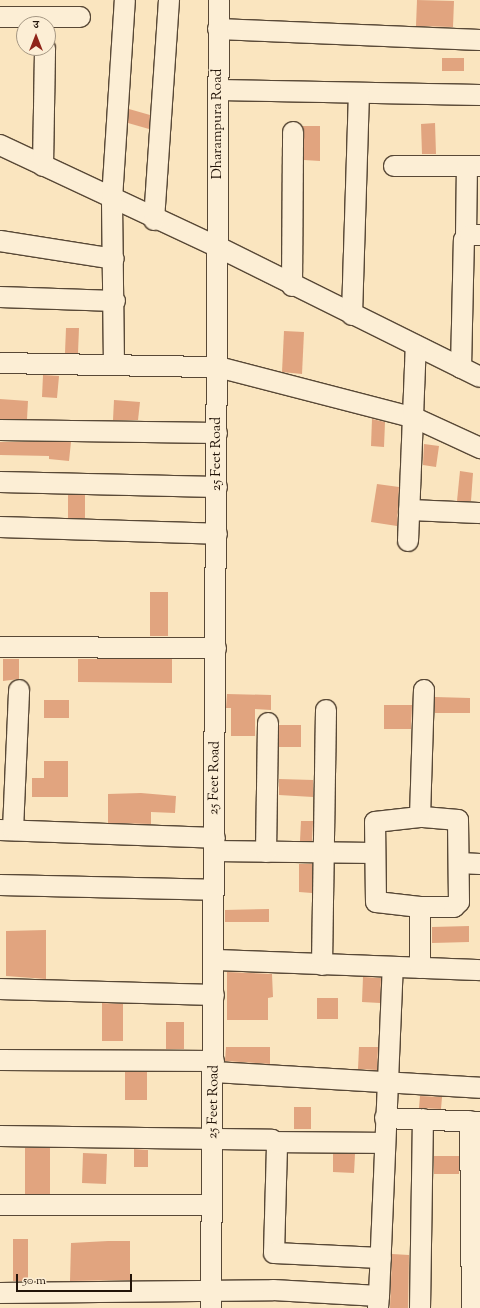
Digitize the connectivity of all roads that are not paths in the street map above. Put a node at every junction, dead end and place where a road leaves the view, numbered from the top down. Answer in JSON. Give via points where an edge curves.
{"nodes":[{"id":1,"x":125,"y":0,"type":"edge"},
{"id":2,"x":169,"y":0,"type":"edge"},
{"id":3,"x":219,"y":0,"type":"edge"},
{"id":4,"x":0,"y":17,"type":"edge"},
{"id":5,"x":80,"y":17,"type":"dead end"},
{"id":6,"x":16,"y":18,"type":"edge"},
{"id":7,"x":56,"y":19,"type":"edge"},
{"id":8,"x":218,"y":29,"type":"junction"},
{"id":9,"x":480,"y":40,"type":"edge"},
{"id":10,"x":45,"y":56,"type":"edge"},
{"id":11,"x":219,"y":90,"type":"junction"},
{"id":12,"x":359,"y":93,"type":"junction"},
{"id":13,"x":480,"y":95,"type":"edge"},
{"id":14,"x":293,"y":132,"type":"dead end"},
{"id":15,"x":0,"y":145,"type":"edge"},
{"id":16,"x":43,"y":166,"type":"junction"},
{"id":17,"x":394,"y":166,"type":"dead end"},
{"id":18,"x":473,"y":166,"type":"edge"},
{"id":19,"x":112,"y":199,"type":"junction"},
{"id":20,"x":154,"y":220,"type":"junction"},
{"id":21,"x":473,"y":236,"type":"edge"},
{"id":22,"x":0,"y":241,"type":"edge"},
{"id":23,"x":218,"y":247,"type":"junction"},
{"id":24,"x":114,"y":259,"type":"junction"},
{"id":25,"x":292,"y":286,"type":"junction"},
{"id":26,"x":0,"y":297,"type":"edge"},
{"id":27,"x":115,"y":301,"type":"junction"},
{"id":28,"x":471,"y":304,"type":"edge"},
{"id":29,"x":352,"y":315,"type":"junction"},
{"id":30,"x":416,"y":346,"type":"junction"},
{"id":31,"x":0,"y":363,"type":"edge"},
{"id":32,"x":114,"y":365,"type":"junction"},
{"id":33,"x":218,"y":367,"type":"junction"},
{"id":34,"x":461,"y":368,"type":"junction"},
{"id":35,"x":480,"y":377,"type":"edge"},
{"id":36,"x":415,"y":418,"type":"junction"},
{"id":37,"x":0,"y":430,"type":"edge"},
{"id":38,"x":217,"y":433,"type":"junction"},
{"id":39,"x":480,"y":448,"type":"edge"},
{"id":40,"x":0,"y":482,"type":"edge"},
{"id":41,"x":217,"y":487,"type":"junction"},
{"id":42,"x":409,"y":510,"type":"junction"},
{"id":43,"x":480,"y":513,"type":"edge"},
{"id":44,"x":0,"y":527,"type":"edge"},
{"id":45,"x":217,"y":534,"type":"junction"},
{"id":46,"x":408,"y":541,"type":"dead end"},
{"id":47,"x":0,"y":647,"type":"edge"},
{"id":48,"x":216,"y":648,"type":"junction"},
{"id":49,"x":20,"y":690,"type":"dead end"},
{"id":50,"x":424,"y":690,"type":"dead end"},
{"id":51,"x":326,"y":710,"type":"dead end"},
{"id":52,"x":268,"y":723,"type":"dead end"},
{"id":53,"x":420,"y":817,"type":"junction"},
{"id":54,"x":6,"y":830,"type":"edge"},
{"id":55,"x":214,"y":844,"type":"junction"},
{"id":56,"x":266,"y":852,"type":"junction"},
{"id":57,"x":324,"y":852,"type":"junction"},
{"id":58,"x":375,"y":853,"type":"junction"},
{"id":59,"x":459,"y":863,"type":"junction"},
{"id":60,"x":480,"y":864,"type":"edge"},
{"id":61,"x":0,"y":885,"type":"edge"},
{"id":62,"x":214,"y":890,"type":"junction"},
{"id":63,"x":420,"y":907,"type":"junction"},
{"id":64,"x":214,"y":960,"type":"junction"},
{"id":65,"x":322,"y":965,"type":"junction"},
{"id":66,"x":393,"y":967,"type":"junction"},
{"id":67,"x":420,"y":968,"type":"junction"},
{"id":68,"x":480,"y":970,"type":"edge"},
{"id":69,"x":0,"y":989,"type":"edge"},
{"id":70,"x":214,"y":995,"type":"junction"},
{"id":71,"x":0,"y":1060,"type":"edge"},
{"id":72,"x":214,"y":1066,"type":"junction"},
{"id":73,"x":386,"y":1083,"type":"junction"},
{"id":74,"x":480,"y":1088,"type":"edge"},
{"id":75,"x":385,"y":1118,"type":"junction"},
{"id":76,"x":423,"y":1119,"type":"junction"},
{"id":77,"x":475,"y":1122,"type":"edge"},
{"id":78,"x":0,"y":1136,"type":"edge"},
{"id":79,"x":213,"y":1138,"type":"junction"},
{"id":80,"x":276,"y":1142,"type":"junction"},
{"id":81,"x":384,"y":1143,"type":"junction"},
{"id":82,"x":0,"y":1205,"type":"edge"},
{"id":83,"x":212,"y":1205,"type":"junction"},
{"id":84,"x":381,"y":1258,"type":"junction"},
{"id":85,"x":0,"y":1294,"type":"edge"},
{"id":86,"x":211,"y":1298,"type":"edge"},
{"id":87,"x":103,"y":1300,"type":"edge"},
{"id":88,"x":30,"y":1301,"type":"edge"},
{"id":89,"x":379,"y":1302,"type":"edge"},
{"id":90,"x":420,"y":1308,"type":"edge"},
{"id":91,"x":472,"y":1308,"type":"edge"}],
"edges":[{"from":1,"to":19,"type":"street"},
{"from":2,"to":20,"type":"street"},
{"from":3,"to":8,"type":"street","name":"Dharampura Road"},
{"from":4,"to":6,"type":"street"},
{"from":5,"to":7,"type":"street"},
{"from":8,"to":9,"type":"street"},
{"from":8,"to":11,"type":"street","name":"Dharampura Road"},
{"from":10,"to":16,"type":"street"},
{"from":11,"to":12,"type":"street"},
{"from":11,"to":23,"type":"street","name":"Dharampura Road"},
{"from":12,"to":13,"type":"street"},
{"from":12,"to":29,"type":"street"},
{"from":14,"to":25,"type":"street"},
{"from":15,"to":16,"type":"street"},
{"from":16,"to":19,"type":"street"},
{"from":17,"to":18,"type":"street"},
{"from":18,"to":21,"type":"street"},
{"from":19,"to":20,"type":"street"},
{"from":19,"to":24,"type":"street"},
{"from":20,"to":23,"type":"street"},
{"from":21,"to":28,"type":"street"},
{"from":22,"to":24,"type":"street"},
{"from":23,"to":25,"type":"street"},
{"from":23,"to":33,"type":"street","name":"25 Feet Road"},
{"from":24,"to":27,"type":"street"},
{"from":25,"to":29,"type":"street"},
{"from":26,"to":27,"type":"street"},
{"from":27,"to":32,"type":"street"},
{"from":28,"to":34,"type":"street"},
{"from":29,"to":30,"type":"street"},
{"from":30,"to":34,"type":"street"},
{"from":30,"to":36,"type":"street"},
{"from":31,"to":32,"type":"street"},
{"from":32,"to":33,"type":"street"},
{"from":33,"to":36,"type":"street"},
{"from":33,"to":38,"type":"street","name":"25 Feet Road"},
{"from":34,"to":35,"type":"street"},
{"from":36,"to":39,"type":"street"},
{"from":36,"to":42,"type":"street"},
{"from":37,"to":38,"type":"street"},
{"from":38,"to":41,"type":"street","name":"25 Feet Road"},
{"from":40,"to":41,"type":"street"},
{"from":41,"to":45,"type":"street","name":"25 Feet Road"},
{"from":42,"to":43,"type":"street"},
{"from":42,"to":46,"type":"street"},
{"from":44,"to":45,"type":"street"},
{"from":45,"to":48,"type":"street","name":"25 Feet Road"},
{"from":47,"to":48,"type":"street"},
{"from":48,"to":55,"type":"street","name":"25 Feet Road"},
{"from":49,"to":54,"type":"street"},
{"from":50,"to":53,"type":"street"},
{"from":51,"to":57,"type":"street"},
{"from":52,"to":56,"type":"street"},
{"from":53,"to":58,"type":"street","via":[[377,821]]},
{"from":53,"to":59,"type":"street","via":[[458,820]]},
{"from":54,"to":55,"type":"street"},
{"from":55,"to":56,"type":"street"},
{"from":55,"to":62,"type":"street","name":"25 Feet Road"},
{"from":56,"to":57,"type":"street"},
{"from":57,"to":58,"type":"street"},
{"from":57,"to":65,"type":"street"},
{"from":58,"to":63,"type":"street","via":[[376,902]]},
{"from":59,"to":60,"type":"street"},
{"from":59,"to":63,"type":"street","via":[[457,906]]},
{"from":61,"to":62,"type":"street"},
{"from":62,"to":64,"type":"street","name":"25 Feet Road"},
{"from":63,"to":67,"type":"street"},
{"from":64,"to":65,"type":"street"},
{"from":64,"to":70,"type":"street","name":"25 Feet Road"},
{"from":65,"to":66,"type":"street"},
{"from":66,"to":67,"type":"street"},
{"from":66,"to":73,"type":"street"},
{"from":67,"to":68,"type":"street"},
{"from":69,"to":70,"type":"street"},
{"from":70,"to":72,"type":"street","name":"25 Feet Road"},
{"from":71,"to":72,"type":"street"},
{"from":72,"to":73,"type":"street"},
{"from":72,"to":79,"type":"street","name":"25 Feet Road"},
{"from":73,"to":74,"type":"street"},
{"from":73,"to":75,"type":"street"},
{"from":75,"to":76,"type":"street"},
{"from":75,"to":81,"type":"street"},
{"from":76,"to":77,"type":"street"},
{"from":76,"to":90,"type":"street"},
{"from":77,"to":91,"type":"street"},
{"from":78,"to":79,"type":"street"},
{"from":79,"to":80,"type":"street"},
{"from":79,"to":83,"type":"street","name":"25 Feet Road"},
{"from":80,"to":81,"type":"street"},
{"from":80,"to":84,"type":"street","via":[[274,1253]]},
{"from":81,"to":84,"type":"street"},
{"from":82,"to":83,"type":"street"},
{"from":83,"to":86,"type":"street","name":"25 Feet Road"},
{"from":84,"to":89,"type":"street"},
{"from":85,"to":88,"type":"street"},
{"from":86,"to":87,"type":"street"},
{"from":86,"to":89,"type":"street"},
{"from":87,"to":88,"type":"street"}]}
